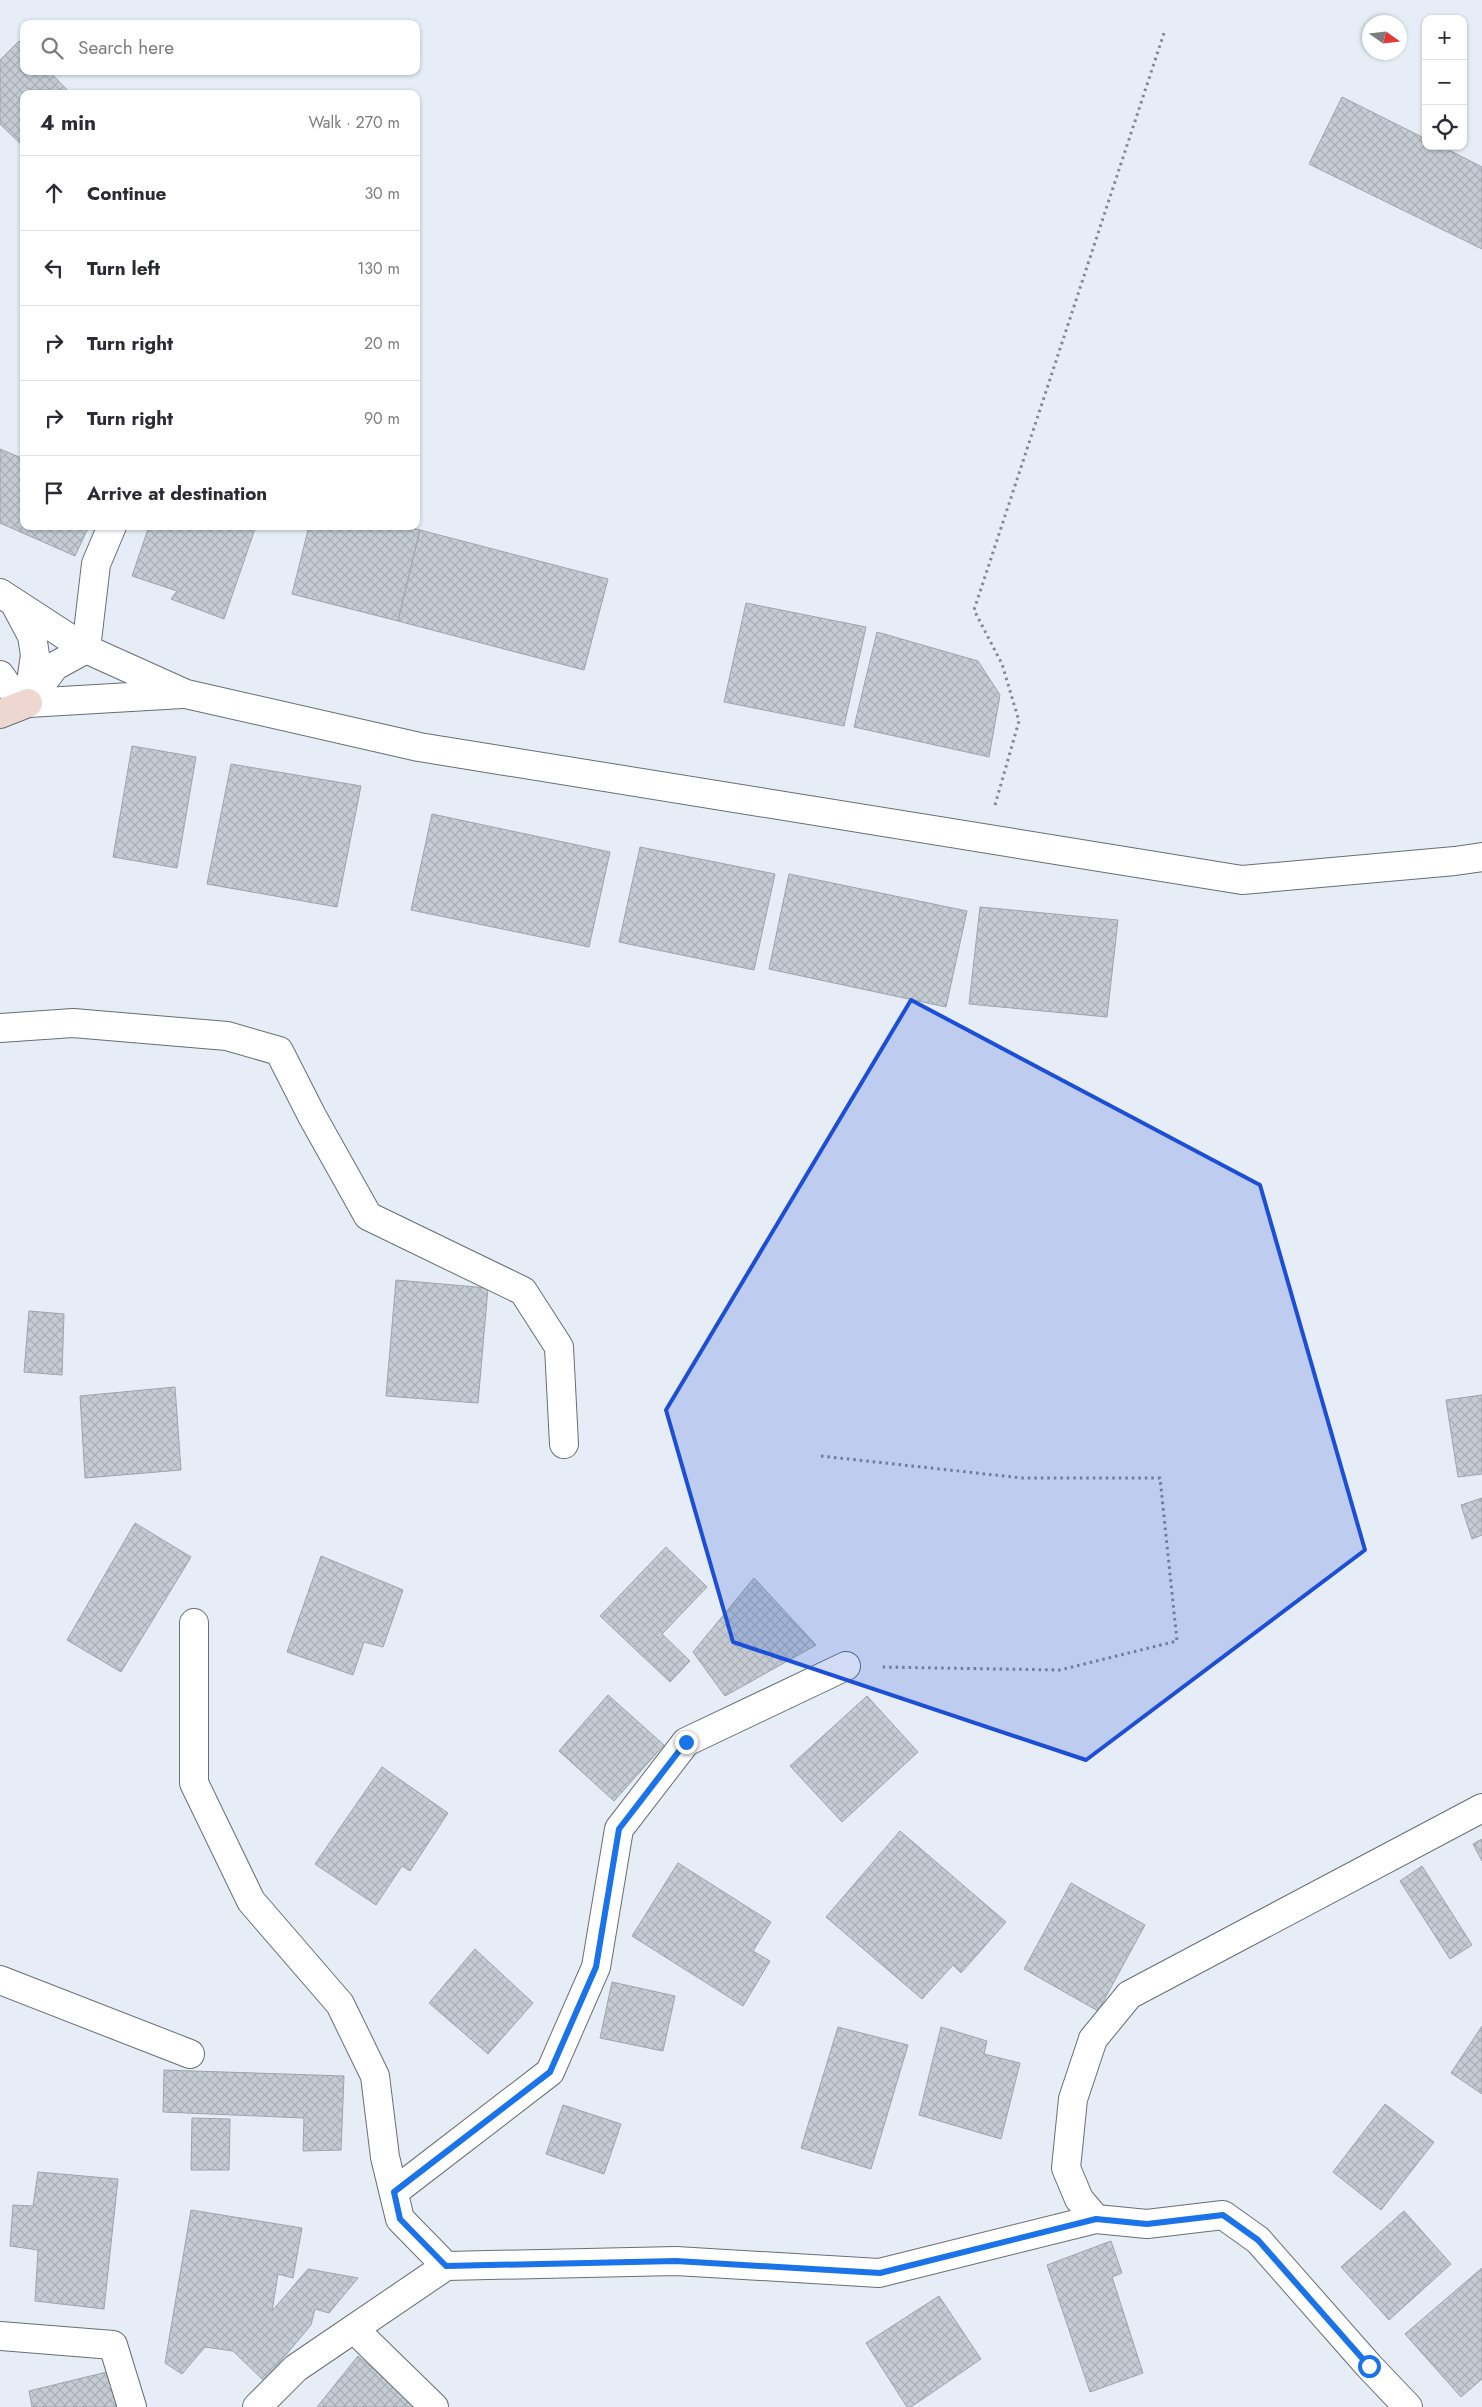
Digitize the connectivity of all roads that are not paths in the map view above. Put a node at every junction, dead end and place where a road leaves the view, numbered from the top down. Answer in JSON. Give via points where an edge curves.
{"nodes":[{"id":1,"x":110,"y":530,"type":"edge"},
{"id":2,"x":7,"y":598,"type":"edge"},
{"id":3,"x":86,"y":649,"type":"junction"},
{"id":4,"x":0,"y":675,"type":"edge"},
{"id":5,"x":186,"y":694,"type":"junction"},
{"id":6,"x":28,"y":703,"type":"junction"},
{"id":7,"x":0,"y":714,"type":"edge"},
{"id":8,"x":1482,"y":857,"type":"edge"},
{"id":9,"x":0,"y":1028,"type":"edge"},
{"id":10,"x":564,"y":1444,"type":"dead end"},
{"id":11,"x":194,"y":1624,"type":"dead end"},
{"id":12,"x":846,"y":1666,"type":"road end"},
{"id":13,"x":1482,"y":1808,"type":"edge"},
{"id":14,"x":0,"y":1980,"type":"edge"},
{"id":15,"x":190,"y":2054,"type":"dead end"},
{"id":16,"x":394,"y":2192,"type":"junction"},
{"id":17,"x":1096,"y":2219,"type":"junction"},
{"id":18,"x":446,"y":2266,"type":"junction"},
{"id":19,"x":354,"y":2329,"type":"junction"},
{"id":20,"x":0,"y":2336,"type":"edge"},
{"id":21,"x":132,"y":2407,"type":"edge"},
{"id":22,"x":257,"y":2407,"type":"edge"},
{"id":23,"x":434,"y":2407,"type":"edge"},
{"id":24,"x":1408,"y":2407,"type":"edge"}],
"edges":[{"from":1,"to":3,"type":"street","via":[[96,564]]},
{"from":2,"to":3,"type":"street"},
{"from":2,"to":6,"type":"street","via":[[32,636],[35,655]]},
{"from":3,"to":5,"type":"street"},
{"from":3,"to":6,"type":"street","via":[[55,666]]},
{"from":4,"to":6,"type":"street"},
{"from":5,"to":6,"type":"street"},
{"from":5,"to":8,"type":"street","via":[[419,747],[1242,880]]},
{"from":6,"to":7,"type":"main road"},
{"from":9,"to":10,"type":"street","via":[[83,1024],[227,1036],[279,1051],[368,1216],[523,1291],[559,1347]]},
{"from":11,"to":16,"type":"street","via":[[194,1783],[251,1901],[345,2013],[375,2076],[385,2157]]},
{"from":12,"to":16,"type":"street","via":[[686,1742],[619,1829],[596,1967],[550,2072]]},
{"from":13,"to":17,"type":"street","via":[[1130,1995],[1093,2039],[1073,2098],[1066,2168],[1079,2199]]},
{"from":14,"to":15,"type":"street"},
{"from":16,"to":18,"type":"street","via":[[400,2219]]},
{"from":17,"to":18,"type":"street","via":[[880,2273],[676,2261]]},
{"from":17,"to":24,"type":"street","via":[[1147,2224],[1223,2215],[1258,2240]]},
{"from":18,"to":19,"type":"street"},
{"from":19,"to":22,"type":"street","via":[[296,2368]]},
{"from":19,"to":23,"type":"street"},
{"from":20,"to":21,"type":"street","via":[[113,2345]]}]}
